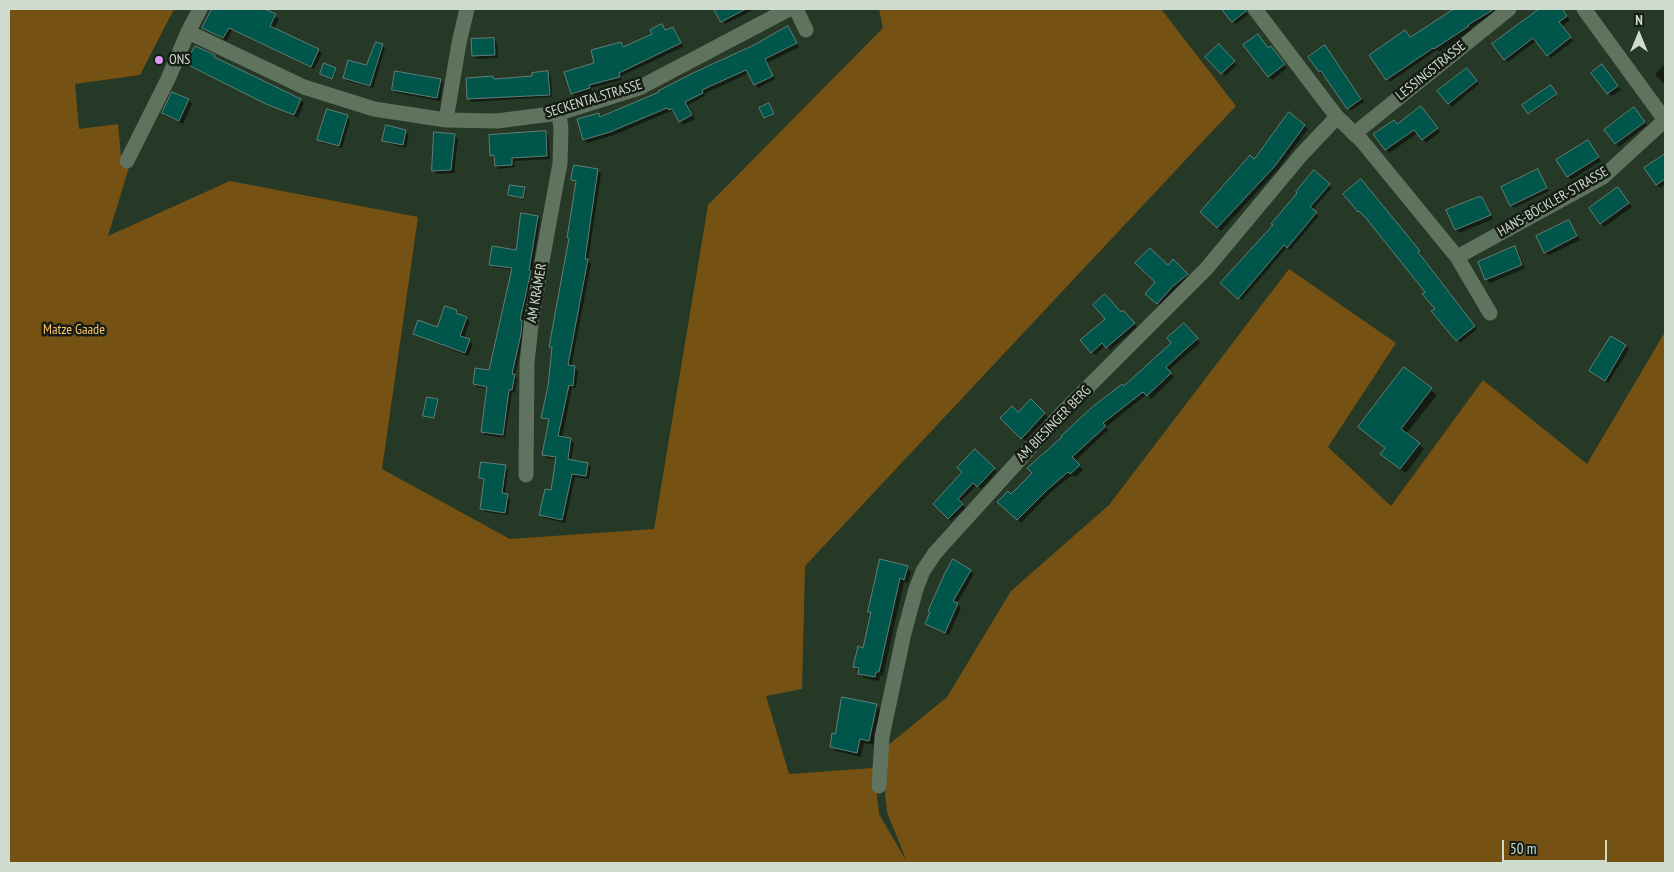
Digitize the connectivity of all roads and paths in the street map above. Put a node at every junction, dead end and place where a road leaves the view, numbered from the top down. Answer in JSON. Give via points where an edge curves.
{"nodes":[{"id":1,"x":200,"y":9,"type":"edge"},
{"id":2,"x":467,"y":9,"type":"edge"},
{"id":3,"x":788,"y":9,"type":"edge"},
{"id":4,"x":796,"y":9,"type":"edge"},
{"id":5,"x":1254,"y":9,"type":"edge"},
{"id":6,"x":1508,"y":9,"type":"edge"},
{"id":7,"x":1584,"y":9,"type":"edge"},
{"id":8,"x":806,"y":30,"type":"dead end"},
{"id":9,"x":188,"y":32,"type":"junction"},
{"id":10,"x":559,"y":113,"type":"junction"},
{"id":11,"x":1337,"y":117,"type":"junction"},
{"id":12,"x":446,"y":120,"type":"junction"},
{"id":13,"x":1665,"y":120,"type":"edge"},
{"id":14,"x":1354,"y":134,"type":"junction"},
{"id":15,"x":127,"y":160,"type":"dead end"},
{"id":16,"x":1457,"y":257,"type":"junction"},
{"id":17,"x":1490,"y":313,"type":"dead end"},
{"id":18,"x":526,"y":475,"type":"dead end"},
{"id":19,"x":879,"y":786,"type":"dead end"}],
"edges":[{"from":1,"to":9,"type":"street"},
{"from":2,"to":12,"type":"street"},
{"from":3,"to":10,"type":"street","name":"SECKENTALSTRASSE","via":[[639,88]]},
{"from":4,"to":8,"type":"street"},
{"from":5,"to":11,"type":"street"},
{"from":6,"to":14,"type":"street","name":"LESSINGSTRASSE"},
{"from":7,"to":13,"type":"street"},
{"from":9,"to":12,"type":"street","name":"SECKENTALSTRASSE","via":[[304,88],[374,109]]},
{"from":9,"to":15,"type":"street"},
{"from":10,"to":12,"type":"street","name":"SECKENTALSTRASSE","via":[[497,121]]},
{"from":10,"to":18,"type":"street","name":"AM KRÄMER","via":[[560,163],[532,316],[528,356]]},
{"from":11,"to":14,"type":"street"},
{"from":11,"to":19,"type":"street","name":"AM BIESINGER BERG","via":[[1206,269],[1061,414],[931,559],[916,589],[904,633],[882,737]]},
{"from":13,"to":16,"type":"street","name":"HANS-BÖCKLER-STRASSE","via":[[1603,177]]},
{"from":14,"to":16,"type":"street"},
{"from":16,"to":17,"type":"street"}]}
